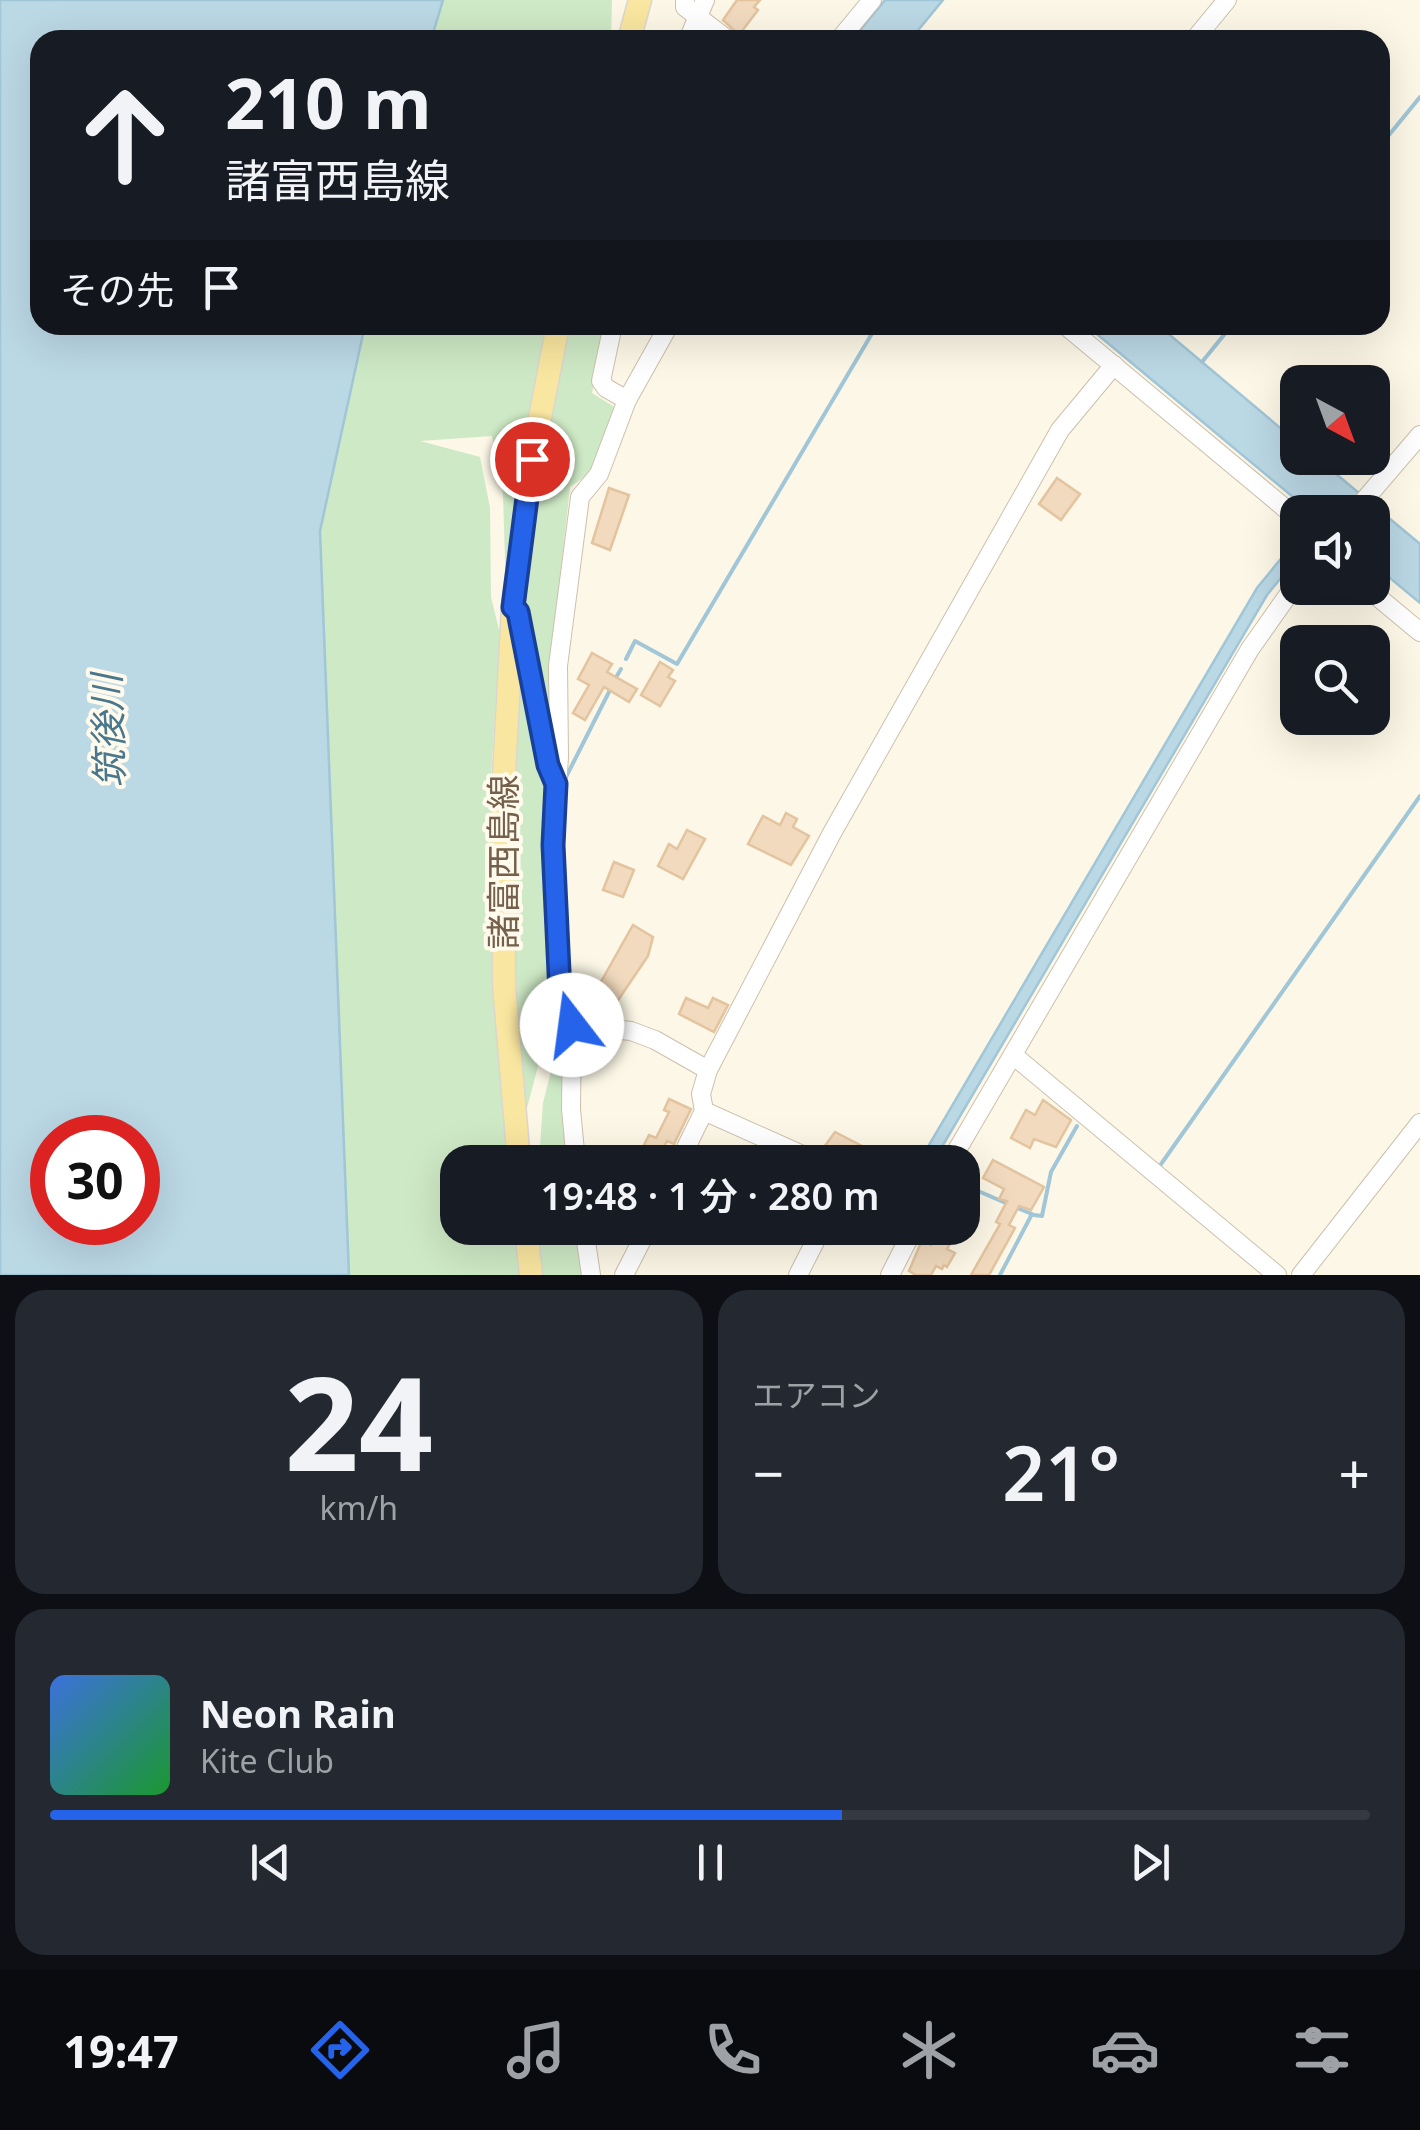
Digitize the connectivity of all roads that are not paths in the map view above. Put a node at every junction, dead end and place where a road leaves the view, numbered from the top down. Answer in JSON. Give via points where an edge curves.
{"nodes":[{"id":1,"x":640,"y":0,"type":"edge"},
{"id":2,"x":685,"y":0,"type":"edge"},
{"id":3,"x":704,"y":0,"type":"edge"},
{"id":4,"x":872,"y":0,"type":"edge"},
{"id":5,"x":1227,"y":0,"type":"edge"},
{"id":6,"x":696,"y":18,"type":"junction"},
{"id":7,"x":631,"y":30,"type":"edge"},
{"id":8,"x":692,"y":30,"type":"edge"},
{"id":9,"x":713,"y":30,"type":"edge"},
{"id":10,"x":846,"y":30,"type":"edge"},
{"id":11,"x":1202,"y":30,"type":"edge"},
{"id":12,"x":556,"y":335,"type":"edge"},
{"id":13,"x":611,"y":335,"type":"edge"},
{"id":14,"x":664,"y":335,"type":"edge"},
{"id":15,"x":1078,"y":335,"type":"edge"},
{"id":16,"x":1114,"y":365,"type":"junction"},
{"id":17,"x":628,"y":400,"type":"junction"},
{"id":18,"x":1420,"y":435,"type":"edge"},
{"id":19,"x":1369,"y":495,"type":"edge"},
{"id":20,"x":1280,"y":505,"type":"edge"},
{"id":21,"x":1281,"y":605,"type":"edge"},
{"id":22,"x":1387,"y":605,"type":"edge"},
{"id":23,"x":513,"y":607,"type":"junction"},
{"id":24,"x":1420,"y":632,"type":"edge"},
{"id":25,"x":556,"y":784,"type":"junction"},
{"id":26,"x":572,"y":1025,"type":"junction"},
{"id":27,"x":1013,"y":1055,"type":"junction"},
{"id":28,"x":708,"y":1070,"type":"junction"},
{"id":29,"x":704,"y":1111,"type":"junction"},
{"id":30,"x":1420,"y":1124,"type":"edge"},
{"id":31,"x":518,"y":1145,"type":"edge"},
{"id":32,"x":574,"y":1145,"type":"edge"},
{"id":33,"x":687,"y":1145,"type":"edge"},
{"id":34,"x":780,"y":1145,"type":"edge"},
{"id":35,"x":960,"y":1145,"type":"edge"},
{"id":36,"x":528,"y":1245,"type":"edge"},
{"id":37,"x":586,"y":1245,"type":"edge"},
{"id":38,"x":639,"y":1245,"type":"edge"},
{"id":39,"x":813,"y":1245,"type":"edge"},
{"id":40,"x":905,"y":1245,"type":"edge"},
{"id":41,"x":531,"y":1275,"type":"edge"},
{"id":42,"x":590,"y":1275,"type":"edge"},
{"id":43,"x":624,"y":1275,"type":"edge"},
{"id":44,"x":798,"y":1275,"type":"edge"},
{"id":45,"x":890,"y":1275,"type":"edge"},
{"id":46,"x":1277,"y":1275,"type":"edge"},
{"id":47,"x":1301,"y":1275,"type":"edge"}],
"edges":[{"from":1,"to":7,"type":"main road"},
{"from":2,"to":6,"type":"street"},
{"from":3,"to":6,"type":"street"},
{"from":4,"to":10,"type":"street"},
{"from":5,"to":11,"type":"street"},
{"from":6,"to":8,"type":"street"},
{"from":6,"to":9,"type":"street"},
{"from":12,"to":23,"type":"main road","name":"諸富西島線"},
{"from":13,"to":17,"type":"street","via":[[601,381]]},
{"from":14,"to":17,"type":"street"},
{"from":15,"to":16,"type":"street"},
{"from":16,"to":20,"type":"street"},
{"from":16,"to":28,"type":"street","via":[[1060,430],[832,833]]},
{"from":17,"to":25,"type":"street","via":[[599,474],[580,497],[558,666]]},
{"from":18,"to":19,"type":"street"},
{"from":21,"to":27,"type":"street"},
{"from":22,"to":24,"type":"street"},
{"from":23,"to":25,"type":"street"},
{"from":23,"to":31,"type":"main road","name":"諸富西島線","via":[[503,793],[504,986]]},
{"from":25,"to":26,"type":"street","via":[[560,993]]},
{"from":26,"to":28,"type":"street","via":[[631,1030]]},
{"from":26,"to":32,"type":"street"},
{"from":27,"to":35,"type":"street"},
{"from":27,"to":46,"type":"street"},
{"from":28,"to":29,"type":"street"},
{"from":29,"to":33,"type":"street"},
{"from":29,"to":34,"type":"street"},
{"from":30,"to":47,"type":"street"},
{"from":36,"to":41,"type":"main road"},
{"from":37,"to":42,"type":"street"},
{"from":38,"to":43,"type":"street"},
{"from":39,"to":44,"type":"street"},
{"from":40,"to":45,"type":"street"}]}
